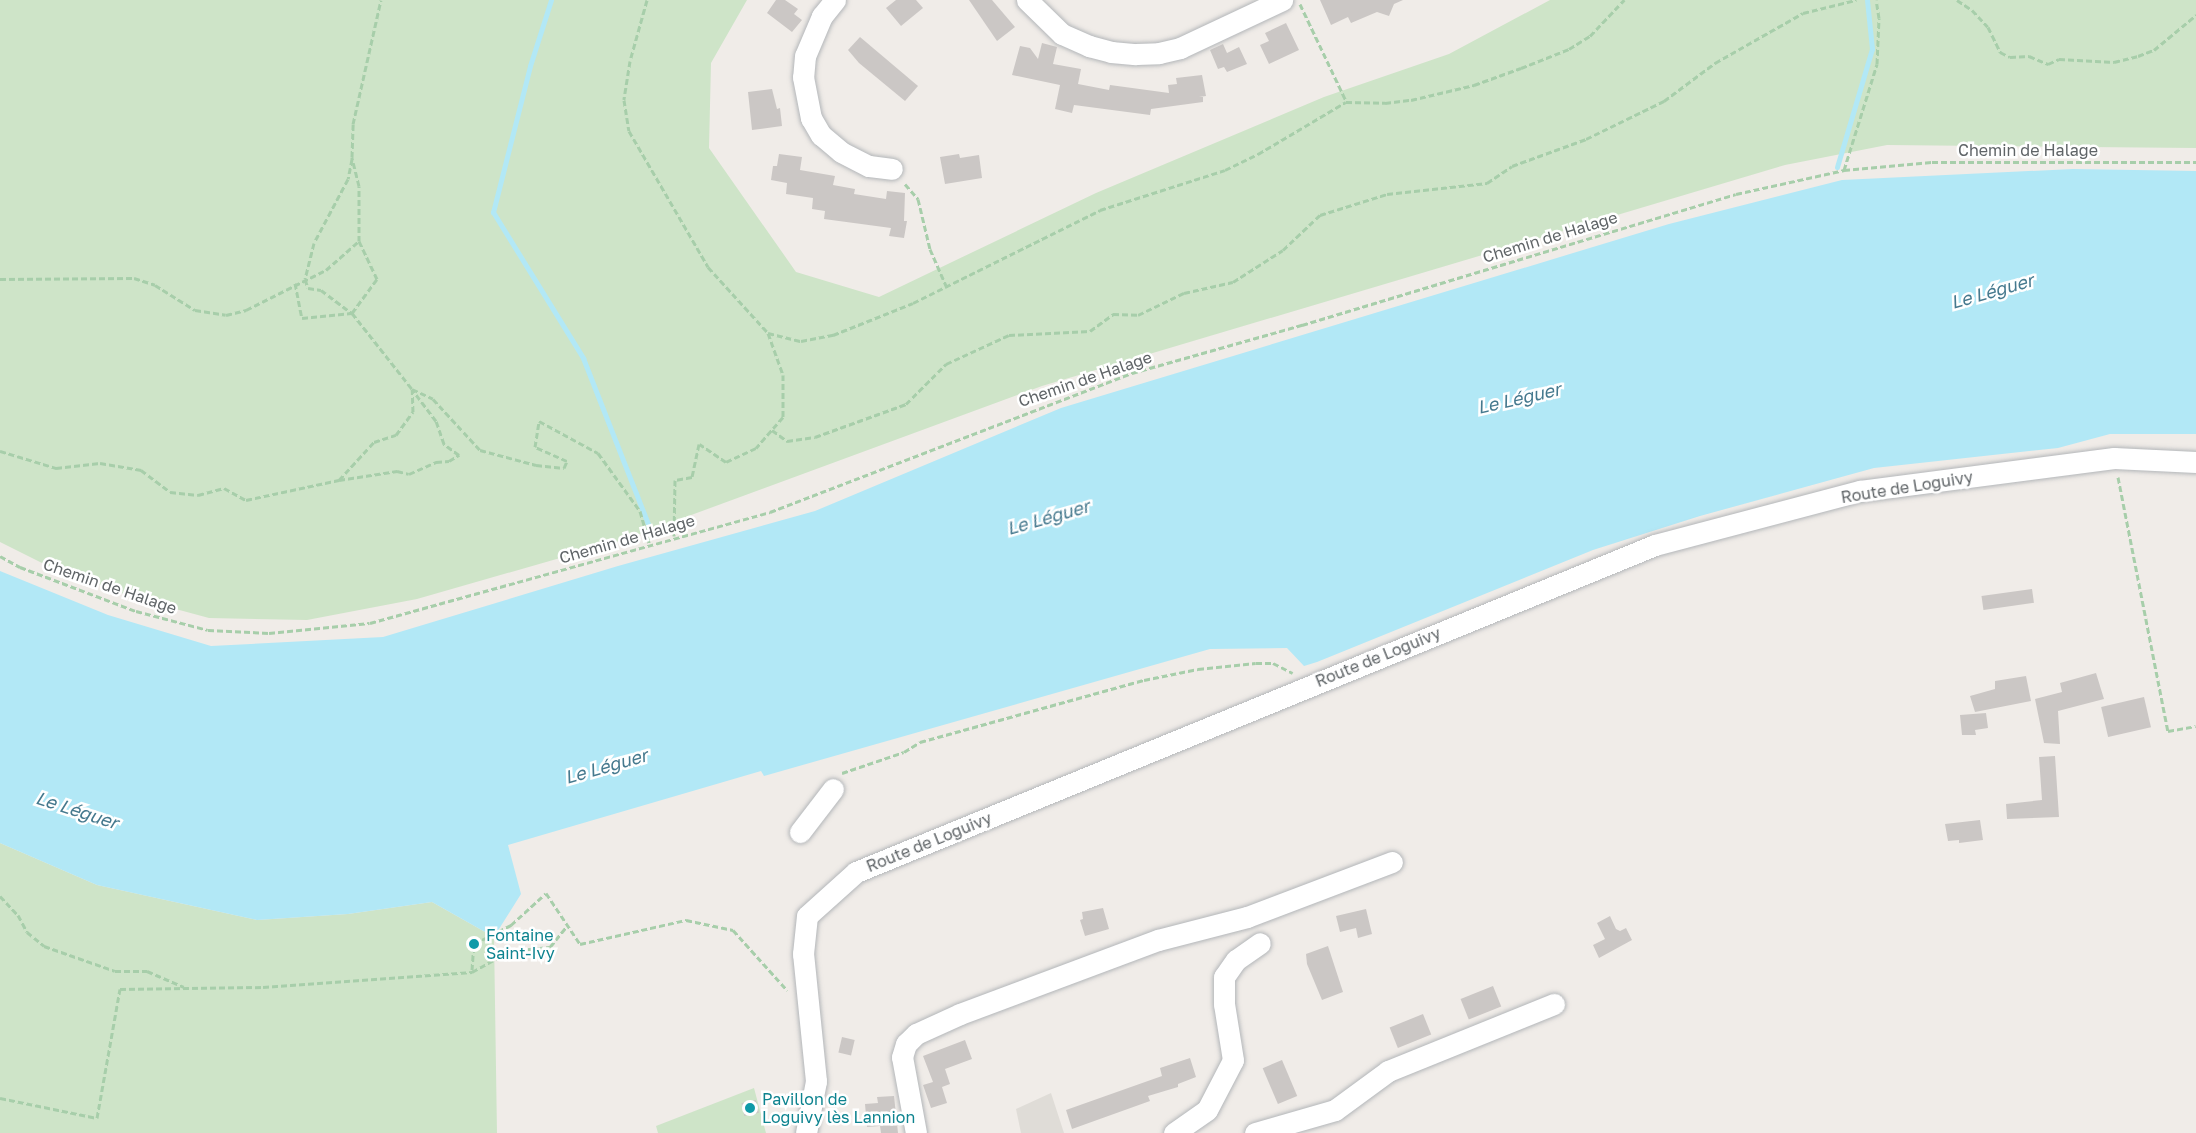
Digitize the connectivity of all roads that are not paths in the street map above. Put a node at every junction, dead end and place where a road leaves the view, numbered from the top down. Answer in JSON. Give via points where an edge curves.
{"nodes":[{"id":1,"x":835,"y":0,"type":"edge"},
{"id":2,"x":1027,"y":0,"type":"edge"},
{"id":3,"x":1282,"y":0,"type":"edge"},
{"id":4,"x":891,"y":169,"type":"road end"},
{"id":5,"x":2196,"y":462,"type":"edge"},
{"id":6,"x":833,"y":789,"type":"road end"},
{"id":7,"x":800,"y":832,"type":"dead end"},
{"id":8,"x":1392,"y":862,"type":"dead end"},
{"id":9,"x":1260,"y":943,"type":"dead end"},
{"id":10,"x":1554,"y":1005,"type":"dead end"},
{"id":11,"x":806,"y":1133,"type":"edge"},
{"id":12,"x":916,"y":1133,"type":"edge"},
{"id":13,"x":1174,"y":1133,"type":"edge"},
{"id":14,"x":1183,"y":1133,"type":"edge"},
{"id":15,"x":1255,"y":1133,"type":"edge"}],
"edges":[{"from":1,"to":4,"type":"street","via":[[822,16],[805,56],[803,77],[811,118],[821,135],[841,152],[869,166]]},
{"from":2,"to":3,"type":"street","via":[[1062,33],[1111,52],[1136,54],[1180,48]]},
{"from":5,"to":11,"type":"street","name":"Route de Loguivy","via":[[2114,458],[1860,491],[1655,546],[856,872],[807,916],[803,954],[816,1081]]},
{"from":6,"to":7,"type":"street"},
{"from":8,"to":12,"type":"street","via":[[1247,917],[1158,940],[916,1034],[906,1044],[902,1057]]},
{"from":9,"to":13,"type":"street","via":[[1236,960],[1224,977],[1233,1060],[1207,1110]]},
{"from":10,"to":15,"type":"street","via":[[1388,1071],[1335,1110]]},
{"from":13,"to":14,"type":"street"}]}
